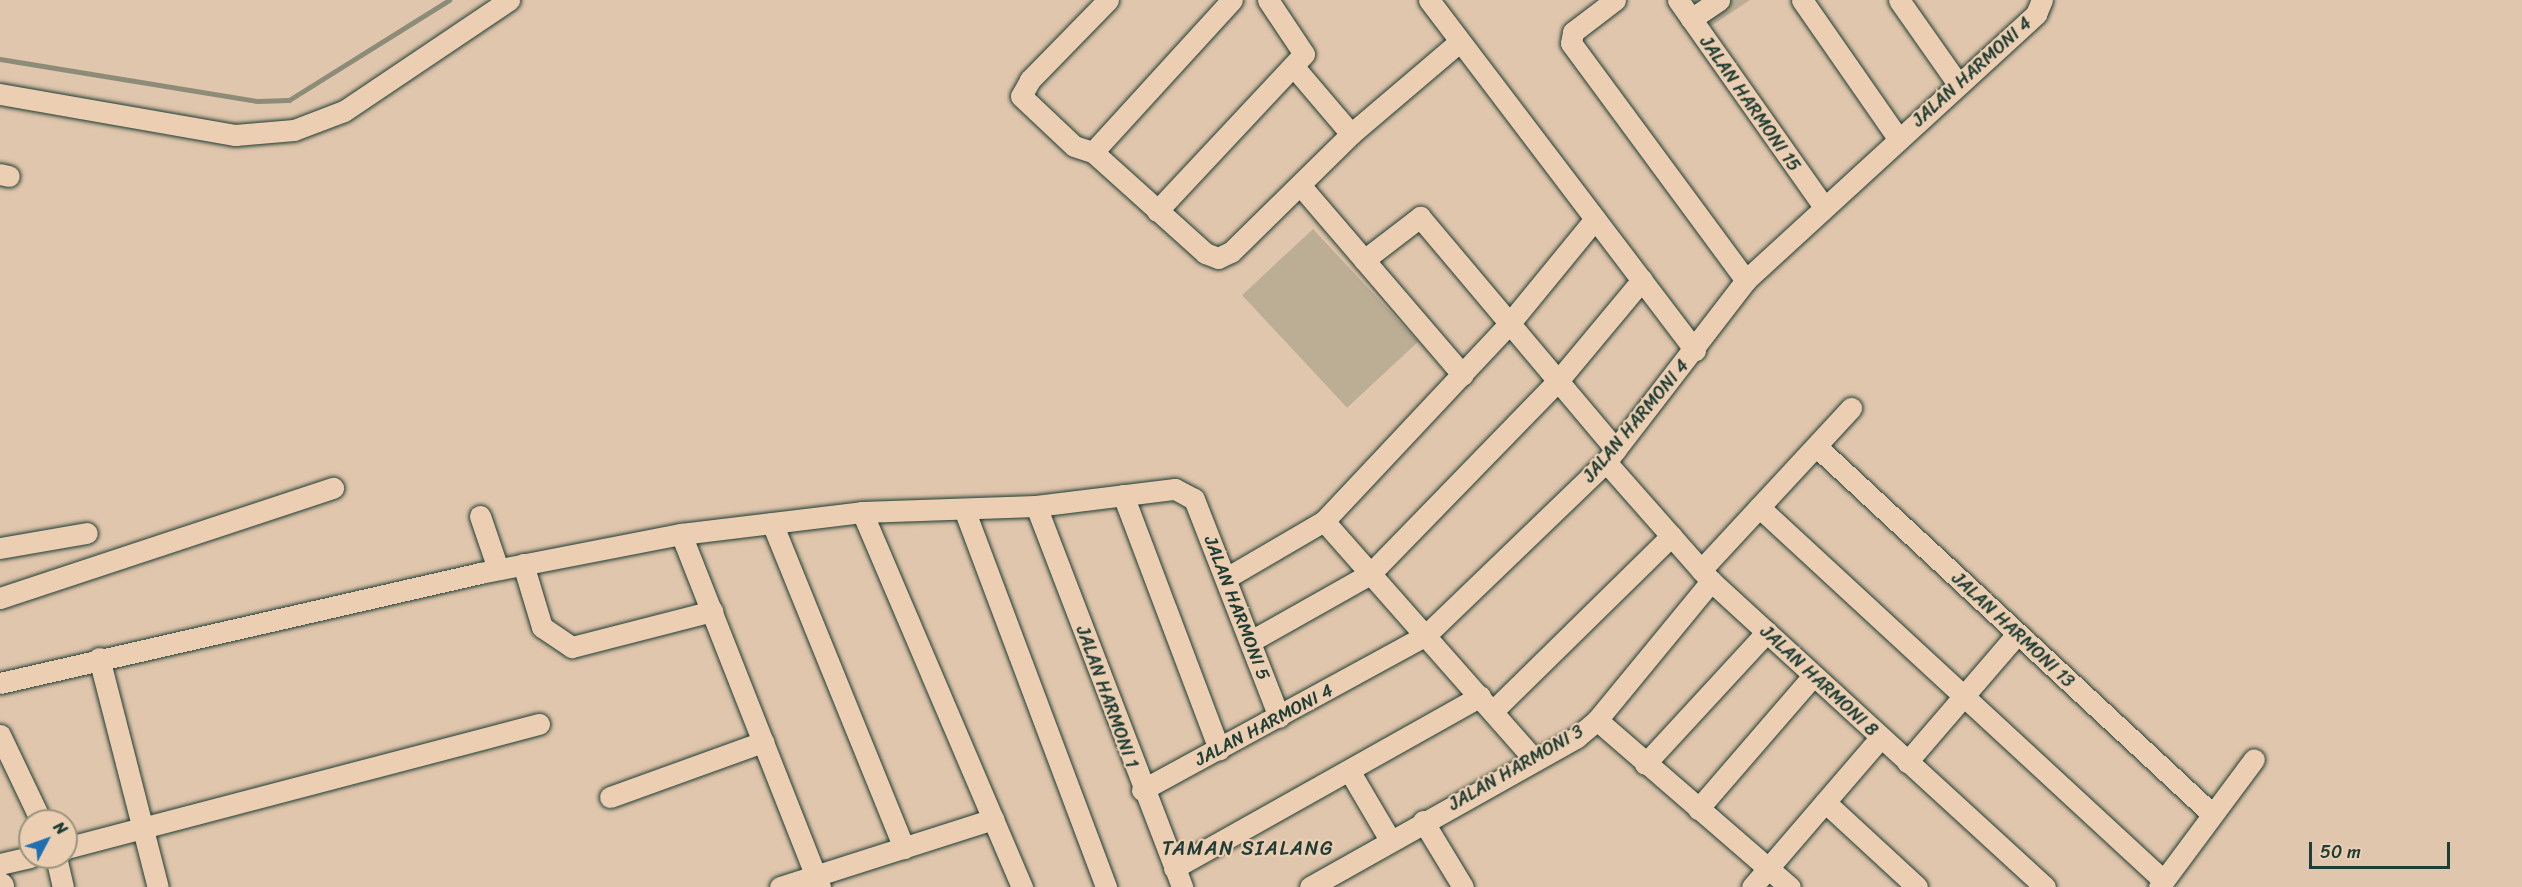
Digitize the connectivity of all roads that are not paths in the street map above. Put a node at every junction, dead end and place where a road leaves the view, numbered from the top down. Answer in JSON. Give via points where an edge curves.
{"nodes":[{"id":1,"x":509,"y":0,"type":"edge"},
{"id":2,"x":1108,"y":0,"type":"edge"},
{"id":3,"x":1232,"y":0,"type":"edge"},
{"id":4,"x":1268,"y":0,"type":"edge"},
{"id":5,"x":1429,"y":0,"type":"edge"},
{"id":6,"x":1615,"y":0,"type":"edge"},
{"id":7,"x":1678,"y":0,"type":"edge"},
{"id":8,"x":1719,"y":0,"type":"edge"},
{"id":9,"x":1802,"y":0,"type":"edge"},
{"id":10,"x":1899,"y":0,"type":"edge"},
{"id":11,"x":2042,"y":0,"type":"edge"},
{"id":12,"x":1691,"y":19,"type":"junction"},
{"id":13,"x":1459,"y":42,"type":"junction"},
{"id":14,"x":1294,"y":68,"type":"junction"},
{"id":15,"x":1958,"y":84,"type":"junction"},
{"id":16,"x":0,"y":94,"type":"edge"},
{"id":17,"x":1351,"y":134,"type":"junction"},
{"id":18,"x":1898,"y":138,"type":"junction"},
{"id":19,"x":1093,"y":152,"type":"junction"},
{"id":20,"x":1300,"y":185,"type":"junction"},
{"id":21,"x":1824,"y":207,"type":"junction"},
{"id":22,"x":1156,"y":211,"type":"junction"},
{"id":23,"x":1595,"y":219,"type":"junction"},
{"id":24,"x":1364,"y":260,"type":"junction"},
{"id":25,"x":1642,"y":280,"type":"junction"},
{"id":26,"x":1746,"y":280,"type":"junction"},
{"id":27,"x":1509,"y":324,"type":"junction"},
{"id":28,"x":1695,"y":350,"type":"junction"},
{"id":29,"x":1463,"y":375,"type":"junction"},
{"id":30,"x":1557,"y":382,"type":"junction"},
{"id":31,"x":1851,"y":408,"type":"dead end"},
{"id":32,"x":1816,"y":446,"type":"junction"},
{"id":33,"x":1611,"y":456,"type":"junction"},
{"id":34,"x":333,"y":488,"type":"dead end"},
{"id":35,"x":1123,"y":495,"type":"junction"},
{"id":36,"x":1036,"y":506,"type":"junction"},
{"id":37,"x":1759,"y":507,"type":"junction"},
{"id":38,"x":964,"y":508,"type":"junction"},
{"id":39,"x":862,"y":512,"type":"junction"},
{"id":40,"x":480,"y":516,"type":"dead end"},
{"id":41,"x":1324,"y":521,"type":"junction"},
{"id":42,"x":772,"y":523,"type":"junction"},
{"id":43,"x":87,"y":533,"type":"dead end"},
{"id":44,"x":681,"y":534,"type":"junction"},
{"id":45,"x":1671,"y":536,"type":"junction"},
{"id":46,"x":0,"y":548,"type":"edge"},
{"id":47,"x":523,"y":564,"type":"junction"},
{"id":48,"x":498,"y":569,"type":"junction"},
{"id":49,"x":1370,"y":574,"type":"junction"},
{"id":50,"x":1706,"y":575,"type":"junction"},
{"id":51,"x":1228,"y":577,"type":"junction"},
{"id":52,"x":0,"y":598,"type":"edge"},
{"id":53,"x":712,"y":611,"type":"junction"},
{"id":54,"x":1767,"y":632,"type":"junction"},
{"id":55,"x":2017,"y":634,"type":"junction"},
{"id":56,"x":1425,"y":636,"type":"junction"},
{"id":57,"x":1251,"y":641,"type":"junction"},
{"id":58,"x":99,"y":658,"type":"junction"},
{"id":59,"x":1813,"y":676,"type":"junction"},
{"id":60,"x":0,"y":683,"type":"edge"},
{"id":61,"x":1964,"y":696,"type":"junction"},
{"id":62,"x":1486,"y":704,"type":"junction"},
{"id":63,"x":1279,"y":717,"type":"junction"},
{"id":64,"x":1597,"y":720,"type":"junction"},
{"id":65,"x":539,"y":724,"type":"dead end"},
{"id":66,"x":0,"y":735,"type":"edge"},
{"id":67,"x":1880,"y":738,"type":"junction"},
{"id":68,"x":763,"y":742,"type":"junction"},
{"id":69,"x":1220,"y":749,"type":"junction"},
{"id":70,"x":2254,"y":759,"type":"dead end"},
{"id":71,"x":1535,"y":760,"type":"junction"},
{"id":72,"x":1907,"y":762,"type":"junction"},
{"id":73,"x":1645,"y":764,"type":"junction"},
{"id":74,"x":1350,"y":772,"type":"junction"},
{"id":75,"x":1142,"y":790,"type":"junction"},
{"id":76,"x":610,"y":797,"type":"dead end"},
{"id":77,"x":1825,"y":802,"type":"junction"},
{"id":78,"x":35,"y":809,"type":"edge"},
{"id":79,"x":1698,"y":809,"type":"junction"},
{"id":80,"x":2211,"y":813,"type":"junction"},
{"id":81,"x":993,"y":819,"type":"junction"},
{"id":82,"x":1423,"y":821,"type":"junction"},
{"id":83,"x":144,"y":830,"type":"junction"},
{"id":84,"x":1390,"y":840,"type":"junction"},
{"id":85,"x":78,"y":845,"type":"edge"},
{"id":86,"x":904,"y":848,"type":"junction"},
{"id":87,"x":18,"y":860,"type":"edge"},
{"id":88,"x":0,"y":864,"type":"edge"},
{"id":89,"x":1768,"y":867,"type":"junction"},
{"id":90,"x":59,"y":869,"type":"edge"},
{"id":91,"x":1178,"y":877,"type":"edge"},
{"id":92,"x":818,"y":881,"type":"edge"},
{"id":93,"x":2161,"y":884,"type":"edge"},
{"id":94,"x":63,"y":887,"type":"edge"},
{"id":95,"x":159,"y":887,"type":"edge"},
{"id":96,"x":780,"y":887,"type":"edge"},
{"id":97,"x":1022,"y":887,"type":"edge"},
{"id":98,"x":1106,"y":887,"type":"edge"},
{"id":99,"x":1310,"y":887,"type":"edge"},
{"id":100,"x":1463,"y":887,"type":"edge"},
{"id":101,"x":1752,"y":887,"type":"edge"},
{"id":102,"x":1790,"y":887,"type":"edge"},
{"id":103,"x":1917,"y":887,"type":"edge"},
{"id":104,"x":2045,"y":887,"type":"edge"}],
"edges":[{"from":1,"to":16,"type":"street","via":[[344,111],[294,130],[235,135]]},
{"from":2,"to":19,"type":"street","via":[[1030,80],[1022,96],[1074,146]]},
{"from":3,"to":19,"type":"street"},
{"from":4,"to":14,"type":"street","via":[[1304,51]]},
{"from":5,"to":13,"type":"street"},
{"from":6,"to":26,"type":"street","via":[[1573,32],[1571,43]]},
{"from":7,"to":12,"type":"street","name":"JALAN HARMONI 15"},
{"from":8,"to":12,"type":"street"},
{"from":9,"to":18,"type":"street"},
{"from":10,"to":15,"type":"street"},
{"from":11,"to":15,"type":"street","name":"JALAN HARMONI 4","via":[[2036,14]]},
{"from":12,"to":21,"type":"street","name":"JALAN HARMONI 15"},
{"from":13,"to":17,"type":"street"},
{"from":13,"to":23,"type":"street"},
{"from":14,"to":17,"type":"street"},
{"from":14,"to":22,"type":"street"},
{"from":15,"to":18,"type":"street","name":"JALAN HARMONI 4"},
{"from":17,"to":20,"type":"street"},
{"from":18,"to":21,"type":"street","name":"JALAN HARMONI 4"},
{"from":19,"to":22,"type":"street"},
{"from":20,"to":22,"type":"street","via":[[1231,252],[1218,258],[1205,253]]},
{"from":20,"to":24,"type":"street"},
{"from":21,"to":26,"type":"street","name":"JALAN HARMONI 4"},
{"from":23,"to":25,"type":"street"},
{"from":23,"to":27,"type":"street"},
{"from":24,"to":27,"type":"street","name":"JALAN HARMONI 8","via":[[1420,217]]},
{"from":24,"to":29,"type":"street"},
{"from":25,"to":28,"type":"street"},
{"from":25,"to":30,"type":"street"},
{"from":26,"to":28,"type":"street","name":"JALAN HARMONI 4"},
{"from":27,"to":29,"type":"street"},
{"from":27,"to":30,"type":"street","name":"JALAN HARMONI 8"},
{"from":28,"to":33,"type":"street","name":"JALAN HARMONI 4"},
{"from":29,"to":41,"type":"street"},
{"from":30,"to":33,"type":"street","name":"JALAN HARMONI 8"},
{"from":30,"to":49,"type":"street"},
{"from":31,"to":32,"type":"street","name":"JALAN HARMONI 3"},
{"from":32,"to":37,"type":"street","name":"JALAN HARMONI 3"},
{"from":32,"to":55,"type":"street","name":"JALAN HARMONI 13"},
{"from":33,"to":45,"type":"street","name":"JALAN HARMONI 8"},
{"from":33,"to":56,"type":"street","name":"JALAN HARMONI 4"},
{"from":34,"to":52,"type":"street"},
{"from":35,"to":36,"type":"street"},
{"from":35,"to":51,"type":"street","name":"JALAN HARMONI 5","via":[[1174,489],[1194,499]]},
{"from":35,"to":69,"type":"street"},
{"from":36,"to":38,"type":"street"},
{"from":36,"to":75,"type":"street","name":"JALAN HARMONI 1"},
{"from":37,"to":50,"type":"street","name":"JALAN HARMONI 3"},
{"from":37,"to":61,"type":"street"},
{"from":38,"to":39,"type":"street"},
{"from":38,"to":98,"type":"street"},
{"from":39,"to":42,"type":"street"},
{"from":39,"to":81,"type":"street"},
{"from":40,"to":48,"type":"street"},
{"from":41,"to":49,"type":"street"},
{"from":41,"to":51,"type":"street"},
{"from":42,"to":44,"type":"street"},
{"from":42,"to":86,"type":"street"},
{"from":43,"to":46,"type":"street"},
{"from":44,"to":47,"type":"street"},
{"from":44,"to":53,"type":"street"},
{"from":45,"to":50,"type":"street","name":"JALAN HARMONI 8"},
{"from":45,"to":62,"type":"street"},
{"from":47,"to":48,"type":"street"},
{"from":47,"to":53,"type":"street","via":[[542,627],[572,647]]},
{"from":48,"to":58,"type":"street"},
{"from":49,"to":56,"type":"street"},
{"from":49,"to":57,"type":"street"},
{"from":50,"to":54,"type":"street","name":"JALAN HARMONI 8"},
{"from":50,"to":64,"type":"street","name":"JALAN HARMONI 3"},
{"from":51,"to":57,"type":"street","name":"JALAN HARMONI 5"},
{"from":53,"to":68,"type":"street"},
{"from":54,"to":59,"type":"street","name":"JALAN HARMONI 8"},
{"from":54,"to":73,"type":"street"},
{"from":55,"to":61,"type":"street"},
{"from":55,"to":80,"type":"street","name":"JALAN HARMONI 13"},
{"from":56,"to":62,"type":"street"},
{"from":56,"to":63,"type":"street","name":"JALAN HARMONI 4"},
{"from":57,"to":63,"type":"street","name":"JALAN HARMONI 5"},
{"from":58,"to":60,"type":"street"},
{"from":58,"to":83,"type":"street"},
{"from":59,"to":67,"type":"street","name":"JALAN HARMONI 8"},
{"from":59,"to":79,"type":"street"},
{"from":61,"to":72,"type":"street"},
{"from":61,"to":93,"type":"street"},
{"from":62,"to":71,"type":"street"},
{"from":62,"to":74,"type":"street"},
{"from":63,"to":69,"type":"street","name":"JALAN HARMONI 4"},
{"from":64,"to":71,"type":"street","name":"JALAN HARMONI 3"},
{"from":64,"to":73,"type":"street"},
{"from":65,"to":83,"type":"street"},
{"from":66,"to":78,"type":"street"},
{"from":67,"to":72,"type":"street","name":"JALAN HARMONI 8"},
{"from":67,"to":77,"type":"street"},
{"from":68,"to":76,"type":"street"},
{"from":68,"to":92,"type":"street"},
{"from":69,"to":75,"type":"street","name":"JALAN HARMONI 4"},
{"from":70,"to":80,"type":"street"},
{"from":71,"to":82,"type":"street","name":"JALAN HARMONI 3"},
{"from":72,"to":104,"type":"street","name":"JALAN HARMONI 8"},
{"from":73,"to":79,"type":"street"},
{"from":74,"to":84,"type":"street"},
{"from":74,"to":91,"type":"street"},
{"from":75,"to":91,"type":"street","name":"JALAN HARMONI 1"},
{"from":77,"to":89,"type":"street"},
{"from":77,"to":103,"type":"street"},
{"from":79,"to":89,"type":"street"},
{"from":80,"to":93,"type":"street"},
{"from":81,"to":86,"type":"street"},
{"from":81,"to":97,"type":"street"},
{"from":82,"to":84,"type":"street","name":"JALAN HARMONI 3"},
{"from":82,"to":100,"type":"street"},
{"from":83,"to":85,"type":"street"},
{"from":83,"to":95,"type":"street"},
{"from":84,"to":99,"type":"street","name":"JALAN HARMONI 3"},
{"from":86,"to":92,"type":"street"},
{"from":87,"to":88,"type":"street"},
{"from":89,"to":101,"type":"street"},
{"from":89,"to":102,"type":"street"},
{"from":90,"to":94,"type":"street"},
{"from":92,"to":96,"type":"street"}]}
